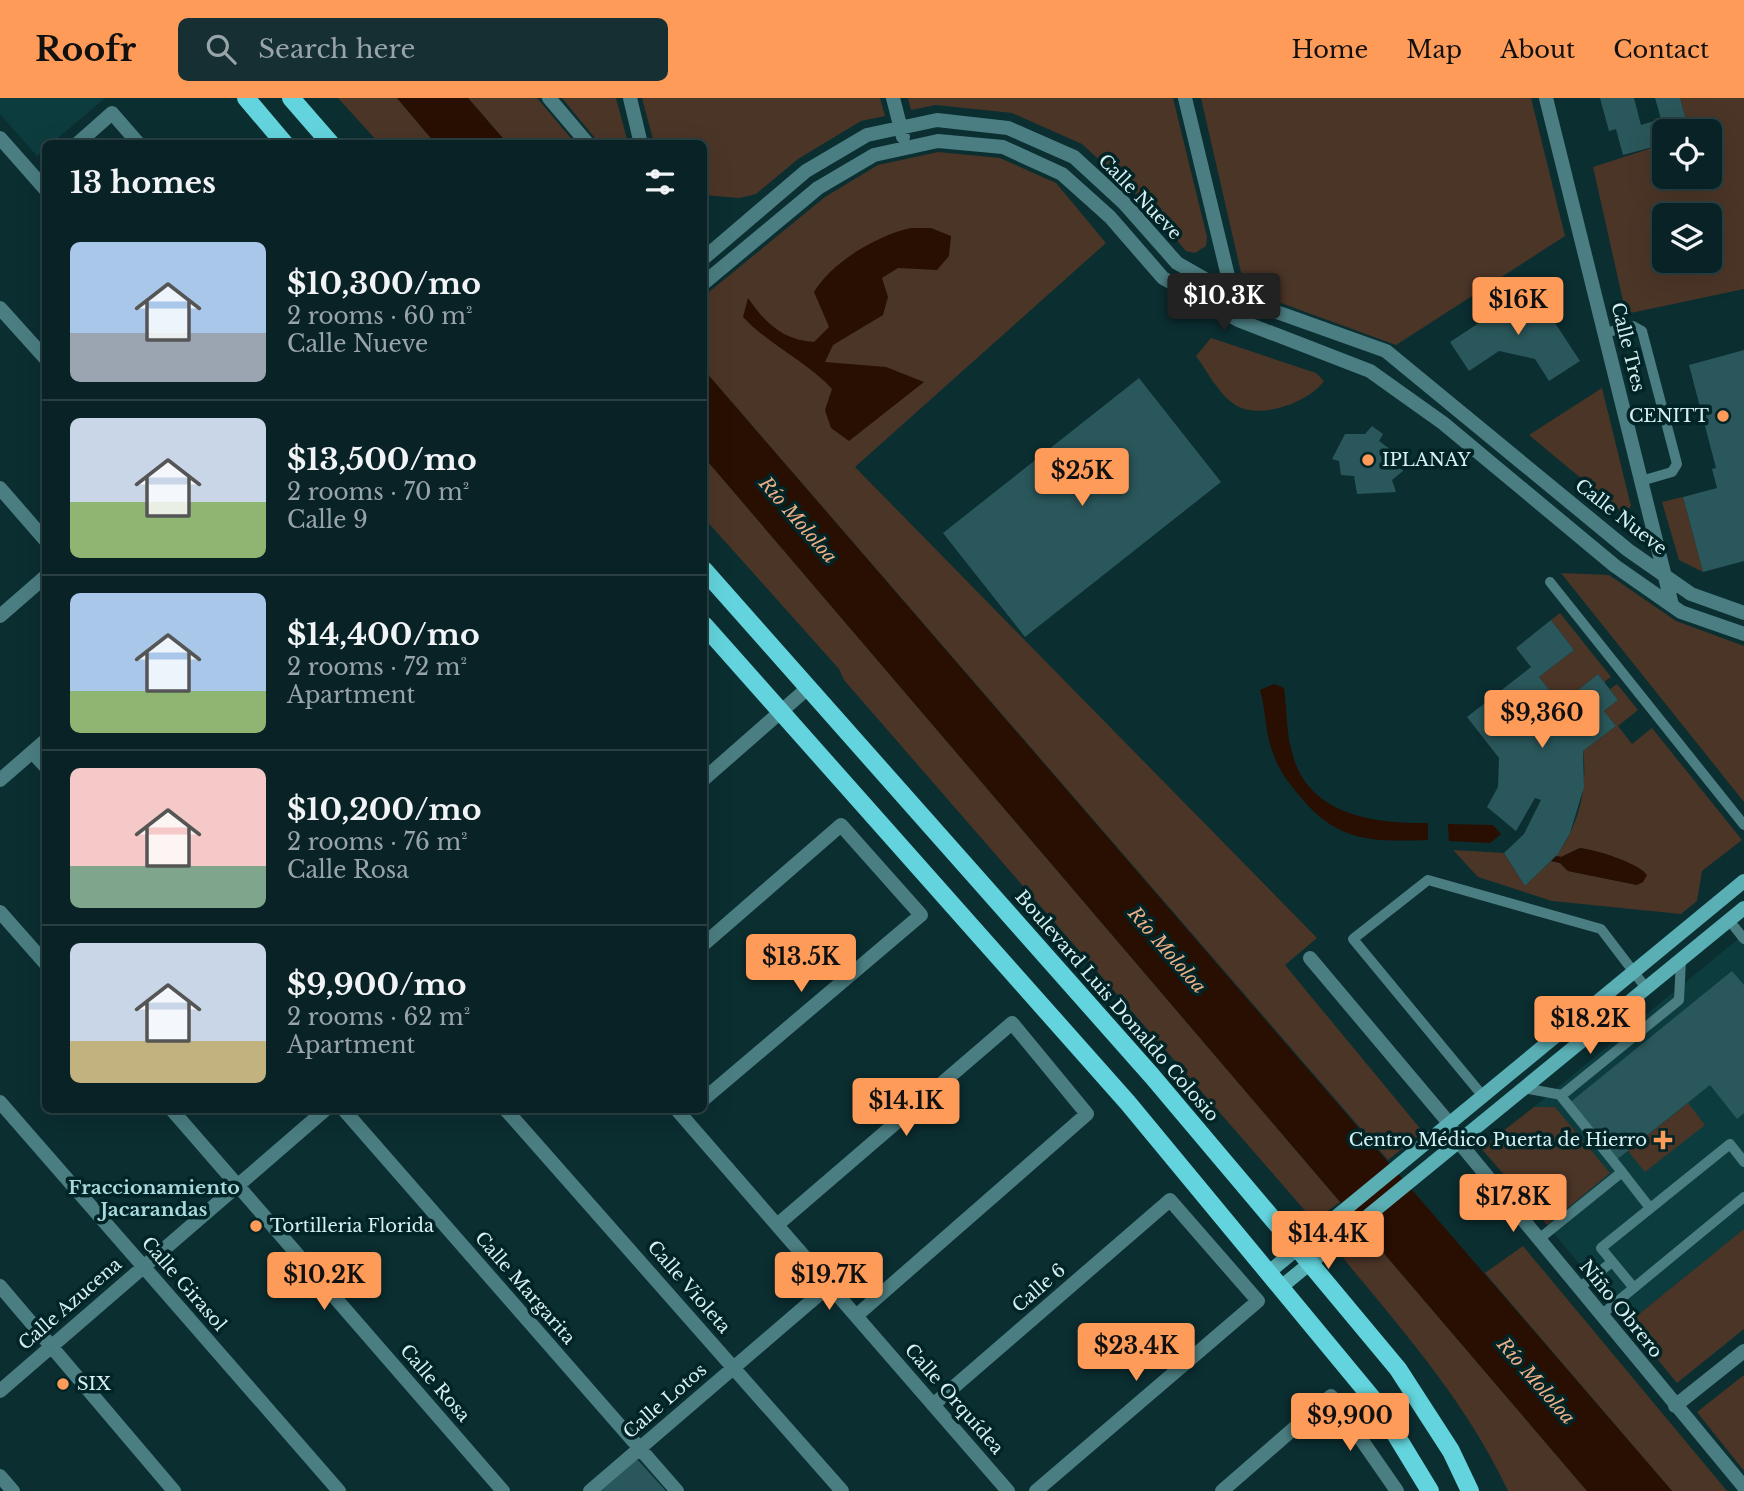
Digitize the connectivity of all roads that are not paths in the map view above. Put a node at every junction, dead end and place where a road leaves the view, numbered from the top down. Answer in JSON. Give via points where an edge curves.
{"nodes":[{"id":1,"x":246,"y":98,"type":"edge"},
{"id":2,"x":291,"y":98,"type":"edge"},
{"id":3,"x":549,"y":98,"type":"edge"},
{"id":4,"x":630,"y":98,"type":"edge"},
{"id":5,"x":893,"y":98,"type":"edge"},
{"id":6,"x":1185,"y":98,"type":"edge"},
{"id":7,"x":1546,"y":98,"type":"edge"},
{"id":8,"x":901,"y":128,"type":"junction"},
{"id":9,"x":0,"y":138,"type":"edge"},
{"id":10,"x":82,"y":140,"type":"edge"},
{"id":11,"x":136,"y":140,"type":"edge"},
{"id":12,"x":282,"y":140,"type":"edge"},
{"id":13,"x":328,"y":140,"type":"edge"},
{"id":14,"x":585,"y":140,"type":"edge"},
{"id":15,"x":640,"y":140,"type":"edge"},
{"id":16,"x":906,"y":148,"type":"junction"},
{"id":17,"x":42,"y":180,"type":"edge"},
{"id":18,"x":707,"y":255,"type":"edge"},
{"id":19,"x":707,"y":279,"type":"edge"},
{"id":20,"x":1233,"y":295,"type":"junction"},
{"id":21,"x":0,"y":308,"type":"edge"},
{"id":22,"x":1238,"y":320,"type":"junction"},
{"id":23,"x":1604,"y":333,"type":"junction"},
{"id":24,"x":42,"y":355,"type":"edge"},
{"id":25,"x":1641,"y":481,"type":"junction"},
{"id":26,"x":0,"y":488,"type":"edge"},
{"id":27,"x":42,"y":536,"type":"edge"},
{"id":28,"x":707,"y":572,"type":"edge"},
{"id":29,"x":1664,"y":575,"type":"junction"},
{"id":30,"x":42,"y":579,"type":"edge"},
{"id":31,"x":1550,"y":582,"type":"dead end"},
{"id":32,"x":1672,"y":606,"type":"junction"},
{"id":33,"x":1744,"y":613,"type":"edge"},
{"id":34,"x":0,"y":616,"type":"edge"},
{"id":35,"x":707,"y":628,"type":"edge"},
{"id":36,"x":1744,"y":634,"type":"edge"},
{"id":37,"x":809,"y":687,"type":"junction"},
{"id":38,"x":780,"y":712,"type":"junction"},
{"id":39,"x":42,"y":743,"type":"edge"},
{"id":40,"x":32,"y":752,"type":"junction"},
{"id":41,"x":42,"y":763,"type":"edge"},
{"id":42,"x":707,"y":776,"type":"edge"},
{"id":43,"x":0,"y":780,"type":"edge"},
{"id":44,"x":1744,"y":825,"type":"edge"},
{"id":45,"x":1744,"y":881,"type":"edge"},
{"id":46,"x":1744,"y":908,"type":"edge"},
{"id":47,"x":0,"y":912,"type":"edge"},
{"id":48,"x":1729,"y":920,"type":"junction"},
{"id":49,"x":1744,"y":939,"type":"edge"},
{"id":50,"x":707,"y":941,"type":"edge"},
{"id":51,"x":1310,"y":958,"type":"dead end"},
{"id":52,"x":42,"y":959,"type":"edge"},
{"id":53,"x":1681,"y":960,"type":"junction"},
{"id":54,"x":1633,"y":972,"type":"junction"},
{"id":55,"x":1646,"y":988,"type":"junction"},
{"id":56,"x":1523,"y":1088,"type":"junction"},
{"id":57,"x":1482,"y":1095,"type":"junction"},
{"id":58,"x":1560,"y":1095,"type":"junction"},
{"id":59,"x":707,"y":1096,"type":"edge"},
{"id":60,"x":0,"y":1102,"type":"edge"},
{"id":61,"x":175,"y":1113,"type":"edge"},
{"id":62,"x":321,"y":1113,"type":"edge"},
{"id":63,"x":347,"y":1113,"type":"edge"},
{"id":64,"x":509,"y":1113,"type":"edge"},
{"id":65,"x":685,"y":1113,"type":"edge"},
{"id":66,"x":1449,"y":1123,"type":"junction"},
{"id":67,"x":1458,"y":1141,"type":"junction"},
{"id":68,"x":1743,"y":1159,"type":"edge"},
{"id":69,"x":1622,"y":1172,"type":"junction"},
{"id":70,"x":237,"y":1185,"type":"junction"},
{"id":71,"x":1744,"y":1197,"type":"edge"},
{"id":72,"x":1650,"y":1208,"type":"junction"},
{"id":73,"x":777,"y":1225,"type":"junction"},
{"id":74,"x":1539,"y":1238,"type":"junction"},
{"id":75,"x":1298,"y":1249,"type":"junction"},
{"id":76,"x":1612,"y":1262,"type":"junction"},
{"id":77,"x":1310,"y":1264,"type":"junction"},
{"id":78,"x":143,"y":1267,"type":"junction"},
{"id":79,"x":1269,"y":1272,"type":"junction"},
{"id":80,"x":830,"y":1285,"type":"junction"},
{"id":81,"x":0,"y":1286,"type":"edge"},
{"id":82,"x":1282,"y":1287,"type":"junction"},
{"id":83,"x":1579,"y":1288,"type":"junction"},
{"id":84,"x":1634,"y":1288,"type":"junction"},
{"id":85,"x":1601,"y":1315,"type":"junction"},
{"id":86,"x":856,"y":1316,"type":"junction"},
{"id":87,"x":51,"y":1346,"type":"junction"},
{"id":88,"x":1744,"y":1351,"type":"edge"},
{"id":89,"x":734,"y":1367,"type":"junction"},
{"id":90,"x":0,"y":1391,"type":"edge"},
{"id":91,"x":933,"y":1405,"type":"junction"},
{"id":92,"x":1675,"y":1406,"type":"junction"},
{"id":93,"x":639,"y":1448,"type":"junction"},
{"id":94,"x":0,"y":1476,"type":"edge"},
{"id":95,"x":1744,"y":1487,"type":"edge"},
{"id":96,"x":13,"y":1491,"type":"edge"},
{"id":97,"x":174,"y":1491,"type":"edge"},
{"id":98,"x":339,"y":1491,"type":"edge"},
{"id":99,"x":503,"y":1491,"type":"edge"},
{"id":100,"x":590,"y":1491,"type":"edge"},
{"id":101,"x":677,"y":1491,"type":"edge"},
{"id":102,"x":842,"y":1491,"type":"edge"},
{"id":103,"x":1008,"y":1491,"type":"edge"},
{"id":104,"x":1036,"y":1491,"type":"edge"},
{"id":105,"x":1222,"y":1491,"type":"edge"},
{"id":106,"x":1397,"y":1491,"type":"edge"},
{"id":107,"x":1430,"y":1491,"type":"edge"},
{"id":108,"x":1470,"y":1491,"type":"edge"}],
"edges":[{"from":1,"to":12,"type":"main road"},
{"from":2,"to":13,"type":"main road"},
{"from":3,"to":14,"type":"street"},
{"from":4,"to":15,"type":"street"},
{"from":5,"to":8,"type":"street"},
{"from":6,"to":20,"type":"street"},
{"from":7,"to":23,"type":"street","name":"Calle Tres"},
{"from":8,"to":16,"type":"street"},
{"from":8,"to":18,"type":"street","name":"Calle Nueve","via":[[867,135],[806,171]]},
{"from":8,"to":20,"type":"street","name":"Calle Nueve","via":[[937,120],[1009,128],[1074,157],[1124,203],[1177,263]]},
{"from":9,"to":17,"type":"street"},
{"from":10,"to":11,"type":"street","via":[[112,113]]},
{"from":16,"to":19,"type":"street","name":"Calle Nueve","via":[[874,155],[818,188]]},
{"from":16,"to":22,"type":"street","name":"Calle Nueve","via":[[938,141],[1003,147],[1062,174],[1110,217],[1163,278]]},
{"from":20,"to":22,"type":"street"},
{"from":20,"to":29,"type":"street","name":"Calle Nueve","via":[[1386,351]]},
{"from":21,"to":24,"type":"street"},
{"from":22,"to":32,"type":"street","name":"Calle Nueve","via":[[1370,370],[1443,423],[1615,566]]},
{"from":23,"to":25,"type":"street","name":"Calle Tres"},
{"from":23,"to":25,"type":"lane","via":[[1633,326],[1642,331],[1677,464],[1672,472]]},
{"from":25,"to":29,"type":"street","name":"Calle Tres"},
{"from":26,"to":27,"type":"street"},
{"from":28,"to":37,"type":"main road","name":"Boulevard Luis Donaldo Colosio"},
{"from":29,"to":32,"type":"street","name":"Calle Tres"},
{"from":29,"to":33,"type":"street","name":"Calle Nueve","via":[[1690,594]]},
{"from":30,"to":34,"type":"street"},
{"from":31,"to":44,"type":"lane"},
{"from":32,"to":36,"type":"street","name":"Calle Nueve"},
{"from":35,"to":38,"type":"main road"},
{"from":37,"to":38,"type":"street"},
{"from":37,"to":75,"type":"main road","name":"Boulevard Luis Donaldo Colosio"},
{"from":38,"to":42,"type":"street"},
{"from":38,"to":79,"type":"main road","via":[[1128,1103]]},
{"from":39,"to":40,"type":"street"},
{"from":40,"to":41,"type":"street"},
{"from":40,"to":43,"type":"street"},
{"from":45,"to":54,"type":"main road"},
{"from":46,"to":48,"type":"main road"},
{"from":47,"to":52,"type":"street"},
{"from":48,"to":49,"type":"lane"},
{"from":48,"to":53,"type":"main road"},
{"from":50,"to":59,"type":"street","via":[[841,825],[921,915]]},
{"from":51,"to":66,"type":"street","name":"Niño Obrero"},
{"from":53,"to":55,"type":"main road"},
{"from":53,"to":58,"type":"lane","via":[[1679,1000]]},
{"from":54,"to":55,"type":"lane"},
{"from":54,"to":57,"type":"main road"},
{"from":54,"to":57,"type":"lane","via":[[1601,929],[1428,880],[1353,939]]},
{"from":55,"to":56,"type":"main road"},
{"from":56,"to":58,"type":"lane"},
{"from":56,"to":67,"type":"main road"},
{"from":57,"to":66,"type":"main road"},
{"from":58,"to":69,"type":"lane"},
{"from":60,"to":78,"type":"street","name":"Calle Girasol"},
{"from":61,"to":70,"type":"street","name":"Calle Rosa"},
{"from":62,"to":70,"type":"street","name":"Calle Azucena"},
{"from":63,"to":93,"type":"street","name":"Calle Margarita"},
{"from":64,"to":89,"type":"street","name":"Calle Violeta"},
{"from":65,"to":73,"type":"street","name":"Calle Orquídea"},
{"from":66,"to":67,"type":"street","name":"Niño Obrero"},
{"from":66,"to":75,"type":"main road"},
{"from":67,"to":74,"type":"street","name":"Niño Obrero"},
{"from":67,"to":77,"type":"main road"},
{"from":68,"to":72,"type":"lane","via":[[1730,1144]]},
{"from":69,"to":72,"type":"lane"},
{"from":69,"to":74,"type":"lane"},
{"from":70,"to":78,"type":"street","name":"Calle Azucena"},
{"from":70,"to":99,"type":"street","name":"Calle Rosa"},
{"from":71,"to":84,"type":"lane"},
{"from":72,"to":76,"type":"lane","via":[[1601,1248]]},
{"from":73,"to":80,"type":"street","name":"Calle Orquídea"},
{"from":73,"to":86,"type":"street","via":[[1012,1023],[1087,1114]]},
{"from":74,"to":83,"type":"street","name":"Niño Obrero"},
{"from":75,"to":77,"type":"main road","name":"Boulevard Luis Donaldo Colosio"},
{"from":75,"to":79,"type":"main road"},
{"from":76,"to":83,"type":"lane"},
{"from":76,"to":84,"type":"lane"},
{"from":77,"to":82,"type":"main road"},
{"from":77,"to":108,"type":"main road","name":"Boulevard Luis Donaldo Colosio","via":[[1398,1369],[1451,1451]]},
{"from":78,"to":87,"type":"street","name":"Calle Azucena"},
{"from":78,"to":98,"type":"street","name":"Calle Girasol"},
{"from":79,"to":82,"type":"main road"},
{"from":80,"to":86,"type":"street","name":"Calle Orquídea"},
{"from":80,"to":89,"type":"street","name":"Calle Lotos"},
{"from":81,"to":87,"type":"street"},
{"from":82,"to":107,"type":"main road","via":[[1377,1404]]},
{"from":83,"to":85,"type":"street","name":"Niño Obrero"},
{"from":84,"to":85,"type":"lane"},
{"from":85,"to":92,"type":"street","name":"Niño Obrero"},
{"from":86,"to":91,"type":"street","name":"Calle Orquídea"},
{"from":87,"to":90,"type":"street","name":"Calle Azucena"},
{"from":87,"to":97,"type":"street"},
{"from":88,"to":92,"type":"street"},
{"from":89,"to":93,"type":"street","name":"Calle Lotos"},
{"from":89,"to":102,"type":"street","name":"Calle Violeta"},
{"from":91,"to":103,"type":"street","name":"Calle Orquídea"},
{"from":91,"to":104,"type":"street","name":"Calle 6","via":[[1170,1200],[1258,1301]]},
{"from":92,"to":95,"type":"street","name":"Niño Obrero"},
{"from":93,"to":100,"type":"street","name":"Calle Lotos"},
{"from":93,"to":101,"type":"street","name":"Calle Margarita"},
{"from":94,"to":96,"type":"street"},
{"from":105,"to":106,"type":"street","via":[[1331,1396]]}]}
